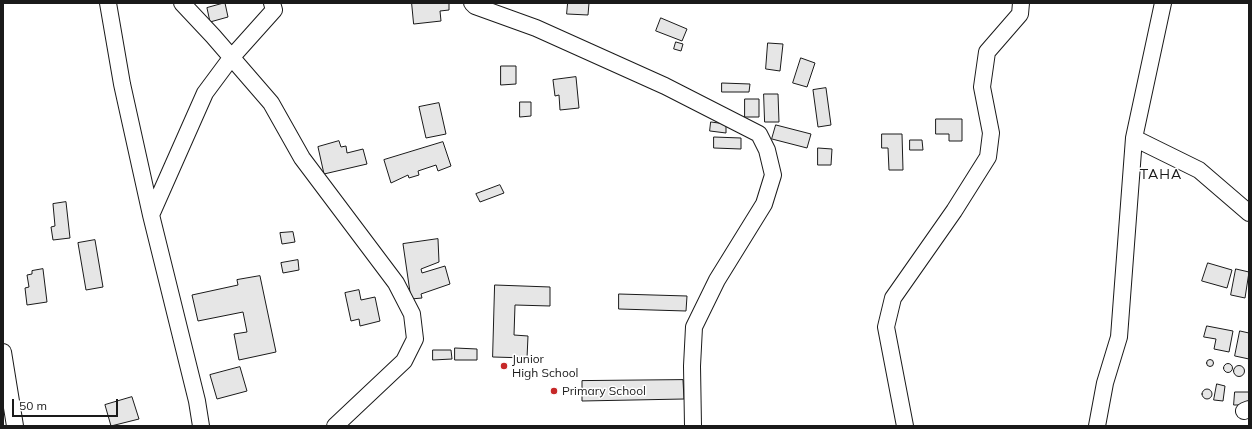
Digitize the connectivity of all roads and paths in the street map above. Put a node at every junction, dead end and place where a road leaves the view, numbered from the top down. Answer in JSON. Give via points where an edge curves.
{"nodes":[{"id":1,"x":108,"y":3,"type":"edge"},
{"id":2,"x":182,"y":3,"type":"edge"},
{"id":3,"x":272,"y":3,"type":"edge"},
{"id":4,"x":472,"y":3,"type":"edge"},
{"id":5,"x":1021,"y":3,"type":"edge"},
{"id":6,"x":1163,"y":3,"type":"edge"},
{"id":7,"x":231,"y":58,"type":"junction"},
{"id":8,"x":1134,"y":138,"type":"junction"},
{"id":9,"x":1249,"y":213,"type":"edge"},
{"id":10,"x":151,"y":216,"type":"junction"},
{"id":11,"x":3,"y":352,"type":"edge"},
{"id":12,"x":15,"y":426,"type":"edge"},
{"id":13,"x":201,"y":426,"type":"edge"},
{"id":14,"x":335,"y":426,"type":"edge"},
{"id":15,"x":693,"y":426,"type":"edge"},
{"id":16,"x":906,"y":426,"type":"edge"},
{"id":17,"x":1097,"y":426,"type":"edge"}],
"edges":[{"from":1,"to":10,"type":"street","via":[[122,84]]},
{"from":2,"to":7,"type":"street"},
{"from":3,"to":7,"type":"street","via":[[274,10]]},
{"from":4,"to":15,"type":"street","via":[[536,28],[665,86],[759,134],[767,150],[773,175],[764,204],[717,280],[694,327]]},
{"from":5,"to":16,"type":"street","via":[[1020,14],[987,52],[982,87],[991,133],[988,157],[893,298],[886,327]]},
{"from":6,"to":8,"type":"street"},
{"from":7,"to":10,"type":"street","via":[[205,93]]},
{"from":7,"to":14,"type":"street","via":[[271,103],[302,158],[392,277],[412,314],[415,339],[404,361]]},
{"from":8,"to":9,"type":"street","via":[[1198,170]]},
{"from":8,"to":17,"type":"street","via":[[1119,337],[1104,383]]},
{"from":10,"to":13,"type":"street"},
{"from":11,"to":12,"type":"street"}]}
